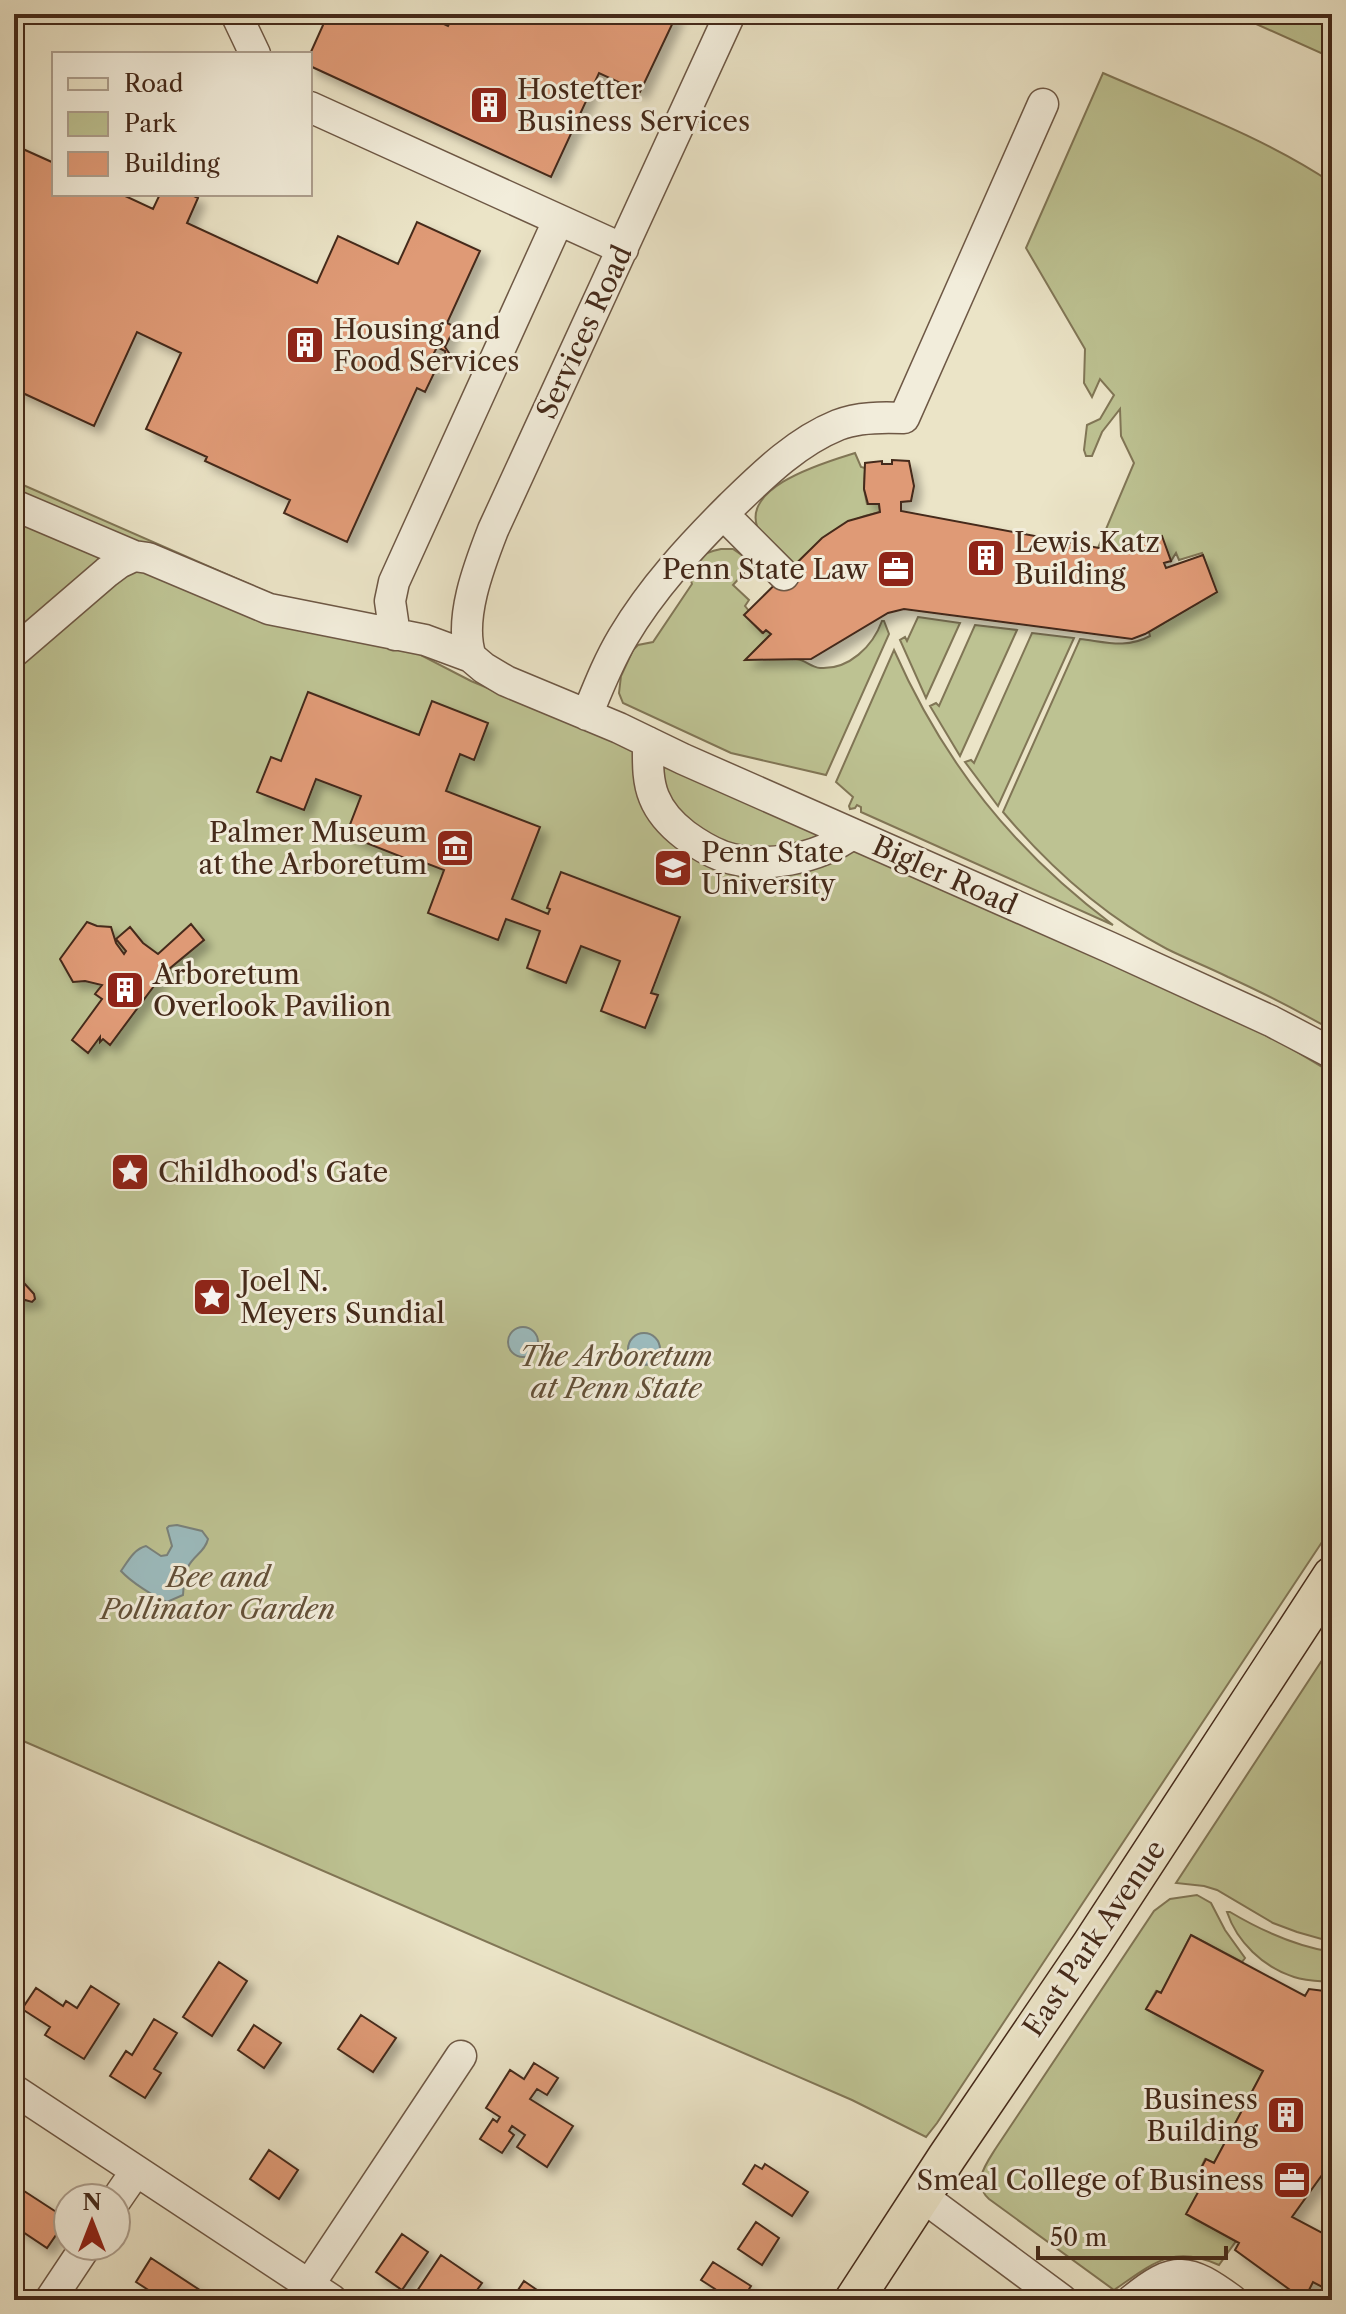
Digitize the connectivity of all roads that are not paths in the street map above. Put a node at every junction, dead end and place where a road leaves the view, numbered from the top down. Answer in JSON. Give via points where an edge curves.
{"nodes":[{"id":1,"x":236,"y":14,"type":"edge"},
{"id":2,"x":730,"y":14,"type":"edge"},
{"id":3,"x":254,"y":52,"type":"edge"},
{"id":4,"x":1043,"y":104,"type":"dead end"},
{"id":5,"x":312,"y":108,"type":"edge"},
{"id":6,"x":558,"y":221,"type":"junction"},
{"id":7,"x":623,"y":249,"type":"junction"},
{"id":8,"x":14,"y":505,"type":"edge"},
{"id":9,"x":723,"y":514,"type":"junction"},
{"id":10,"x":134,"y":556,"type":"junction"},
{"id":11,"x":784,"y":575,"type":"dead end"},
{"id":12,"x":395,"y":635,"type":"junction"},
{"id":13,"x":14,"y":652,"type":"edge"},
{"id":14,"x":471,"y":657,"type":"junction"},
{"id":15,"x":587,"y":715,"type":"junction"},
{"id":16,"x":648,"y":742,"type":"junction"},
{"id":17,"x":852,"y":834,"type":"junction"},
{"id":18,"x":1332,"y":1053,"type":"edge"},
{"id":19,"x":1332,"y":1576,"type":"edge"},
{"id":20,"x":461,"y":2056,"type":"dead end"},
{"id":21,"x":14,"y":2090,"type":"edge"},
{"id":22,"x":136,"y":2171,"type":"junction"},
{"id":23,"x":128,"y":2182,"type":"edge"},
{"id":24,"x":923,"y":2197,"type":"junction"},
{"id":25,"x":75,"y":2262,"type":"edge"},
{"id":26,"x":313,"y":2295,"type":"edge"},
{"id":27,"x":1053,"y":2297,"type":"edge"},
{"id":28,"x":50,"y":2300,"type":"edge"},
{"id":29,"x":854,"y":2300,"type":"edge"},
{"id":30,"x":1132,"y":2300,"type":"edge"},
{"id":31,"x":1232,"y":2300,"type":"edge"}],
"edges":[{"from":1,"to":3,"type":"street"},
{"from":2,"to":7,"type":"street","name":"Services Road"},
{"from":4,"to":9,"type":"street","via":[[904,418],[868,418],[814,437]]},
{"from":5,"to":6,"type":"street"},
{"from":6,"to":7,"type":"street"},
{"from":6,"to":12,"type":"street","via":[[394,582],[390,601]]},
{"from":7,"to":14,"type":"street","name":"Services Road","via":[[484,553],[465,641]]},
{"from":8,"to":10,"type":"street","name":"Bigler Road"},
{"from":9,"to":11,"type":"street"},
{"from":9,"to":15,"type":"street","via":[[636,615]]},
{"from":10,"to":12,"type":"street","name":"Bigler Road","via":[[269,609]]},
{"from":10,"to":13,"type":"street","via":[[107,572]]},
{"from":12,"to":14,"type":"street","name":"Bigler Road"},
{"from":14,"to":15,"type":"street","name":"Bigler Road","via":[[506,681]]},
{"from":15,"to":16,"type":"street","name":"Bigler Road"},
{"from":16,"to":17,"type":"street","name":"Bigler Road"},
{"from":16,"to":17,"type":"street","via":[[648,771],[660,809],[697,843],[723,856],[766,862],[798,857],[837,845]]},
{"from":17,"to":18,"type":"street","name":"Bigler Road"},
{"from":19,"to":24,"type":"main road","name":"East Park Avenue"},
{"from":20,"to":26,"type":"street"},
{"from":21,"to":22,"type":"street"},
{"from":22,"to":23,"type":"street"},
{"from":22,"to":26,"type":"street"},
{"from":24,"to":27,"type":"street"},
{"from":24,"to":29,"type":"main road","name":"East Park Avenue"},
{"from":25,"to":28,"type":"street"},
{"from":30,"to":31,"type":"street","via":[[1164,2277],[1185,2274],[1210,2283]]}]}
